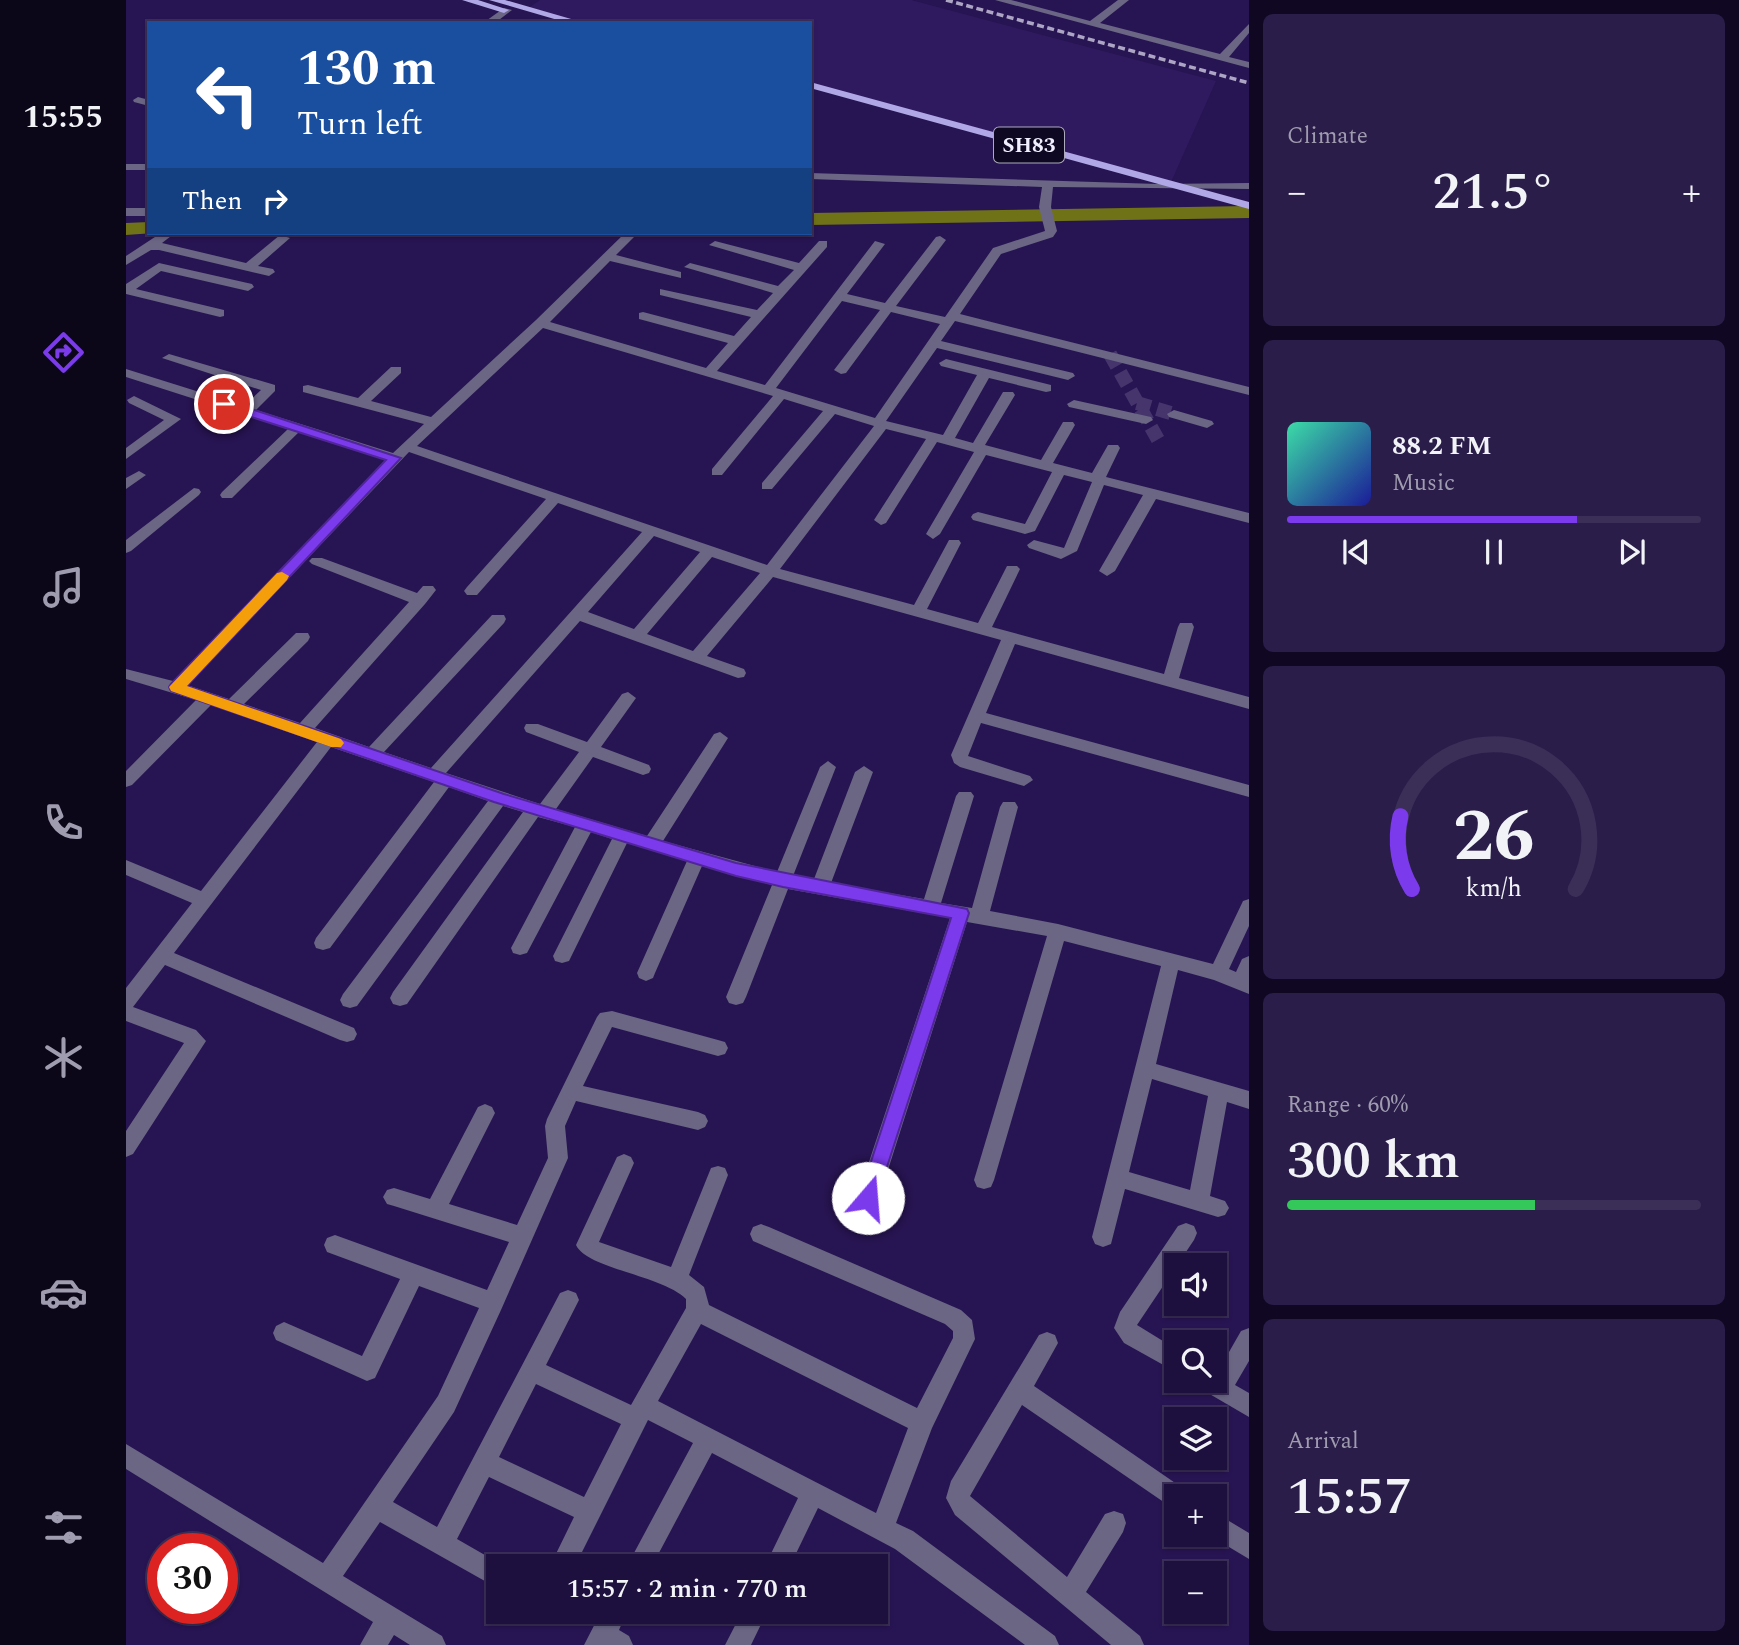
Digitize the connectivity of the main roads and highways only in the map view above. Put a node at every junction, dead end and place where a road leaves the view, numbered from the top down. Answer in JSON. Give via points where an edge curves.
{"nodes":[{"id":1,"x":467,"y":0,"type":"edge"},
{"id":2,"x":494,"y":0,"type":"edge"},
{"id":3,"x":544,"y":21,"type":"edge"},
{"id":4,"x":573,"y":21,"type":"edge"},
{"id":5,"x":812,"y":86,"type":"edge"},
{"id":6,"x":812,"y":94,"type":"edge"},
{"id":7,"x":1246,"y":208,"type":"edge"}],
"edges":[{"from":1,"to":3,"type":"main road"},
{"from":2,"to":4,"type":"main road"},
{"from":5,"to":7,"type":"main road","number":"SH83"},
{"from":6,"to":7,"type":"main road","number":"SH83"}]}
